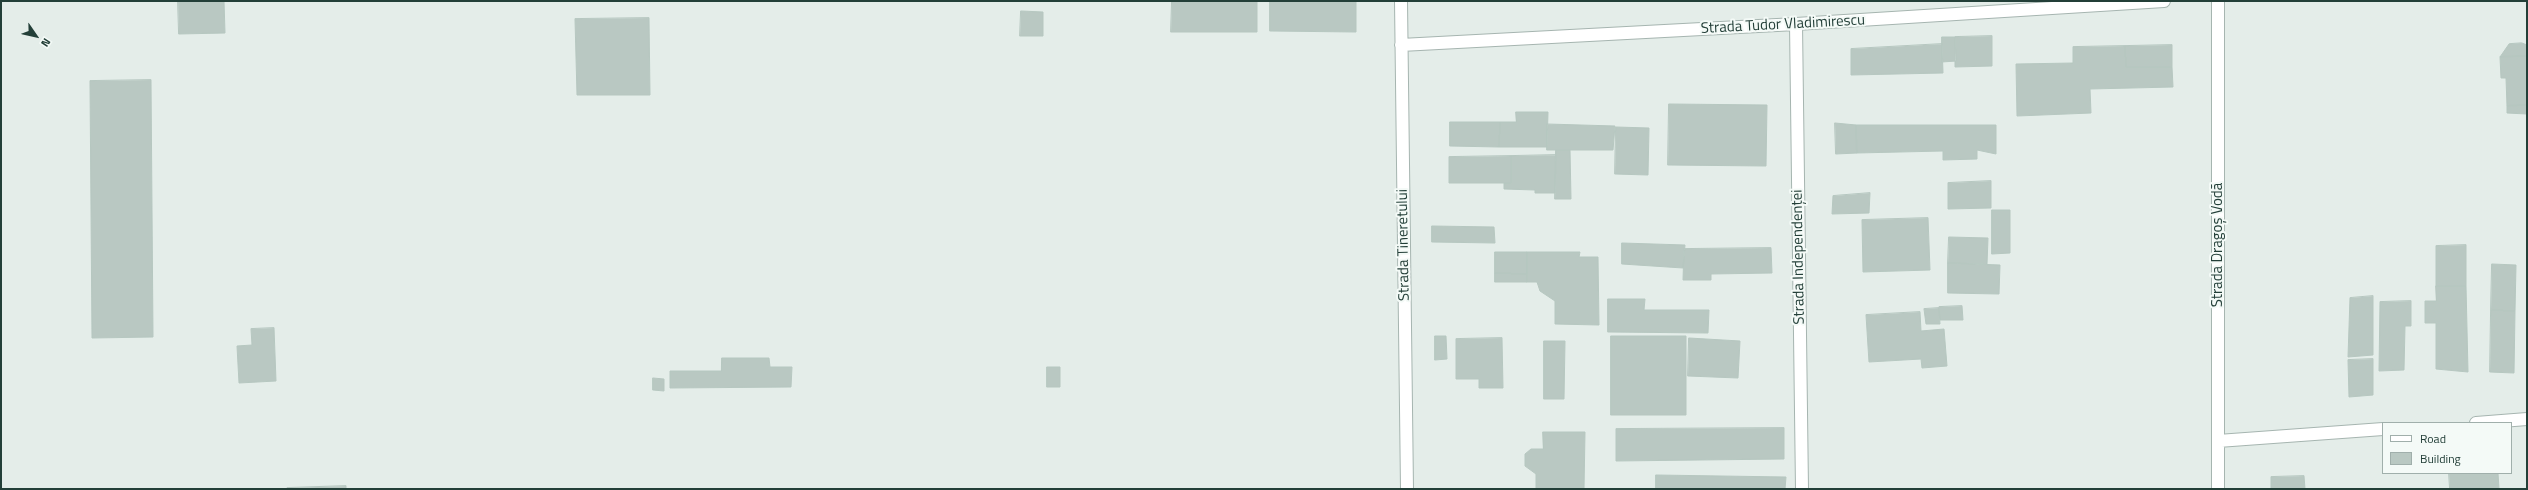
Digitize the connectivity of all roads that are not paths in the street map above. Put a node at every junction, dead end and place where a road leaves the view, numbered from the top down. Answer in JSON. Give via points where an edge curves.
{"nodes":[{"id":1,"x":1401,"y":1,"type":"edge"},
{"id":2,"x":2164,"y":1,"type":"edge"},
{"id":3,"x":2218,"y":1,"type":"edge"},
{"id":4,"x":1796,"y":24,"type":"junction"},
{"id":5,"x":1401,"y":45,"type":"junction"},
{"id":6,"x":2527,"y":420,"type":"edge"},
{"id":7,"x":2493,"y":422,"type":"edge"},
{"id":8,"x":2382,"y":429,"type":"edge"},
{"id":9,"x":2218,"y":441,"type":"junction"},
{"id":10,"x":1408,"y":489,"type":"edge"},
{"id":11,"x":1802,"y":489,"type":"edge"},
{"id":12,"x":2218,"y":489,"type":"edge"}],
"edges":[{"from":1,"to":5,"type":"street","name":"Strada Tineretului"},
{"from":2,"to":4,"type":"street","name":"Strada Tudor Vladimirescu"},
{"from":3,"to":9,"type":"street","name":"Strada Dragoș Vodă"},
{"from":4,"to":5,"type":"street","name":"Strada Tudor Vladimirescu"},
{"from":4,"to":11,"type":"street","name":"Strada Independenței"},
{"from":5,"to":10,"type":"street","name":"Strada Tineretului"},
{"from":6,"to":7,"type":"street"},
{"from":8,"to":9,"type":"street"},
{"from":9,"to":12,"type":"street","name":"Strada Dragoș Vodă"}]}
